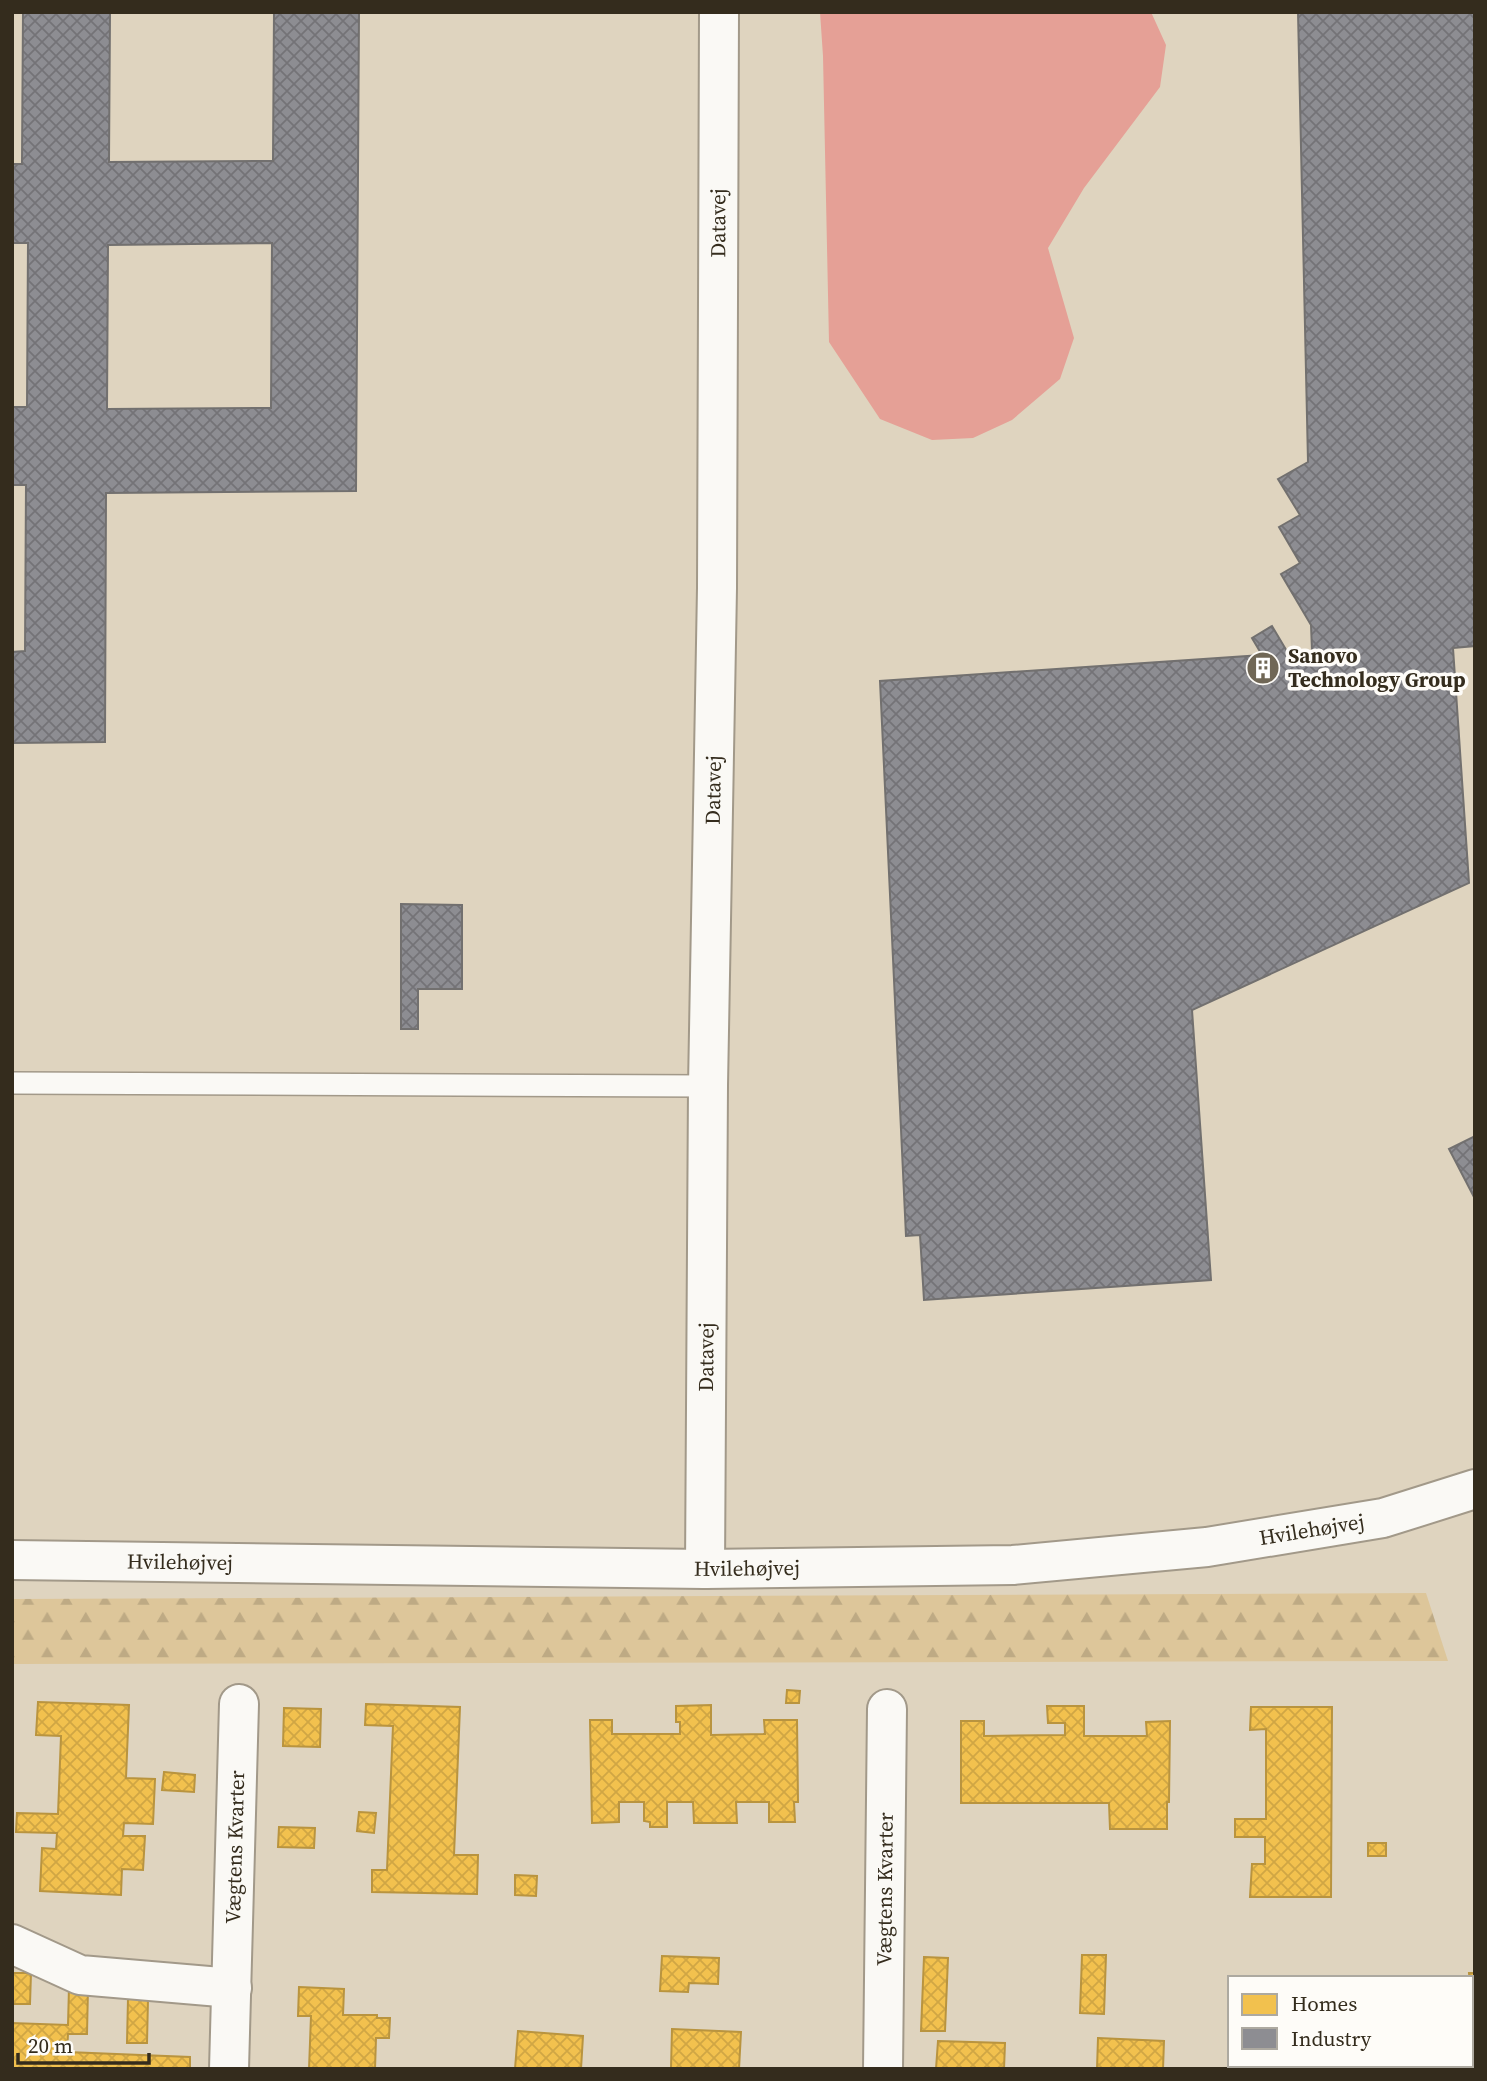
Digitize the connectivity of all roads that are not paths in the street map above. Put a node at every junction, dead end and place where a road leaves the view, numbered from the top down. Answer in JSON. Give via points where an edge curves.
{"nodes":[{"id":1,"x":719,"y":12,"type":"edge"},
{"id":2,"x":12,"y":1083,"type":"edge"},
{"id":3,"x":708,"y":1086,"type":"junction"},
{"id":4,"x":1475,"y":1489,"type":"edge"},
{"id":5,"x":12,"y":1560,"type":"edge"},
{"id":6,"x":705,"y":1569,"type":"junction"},
{"id":7,"x":239,"y":1704,"type":"dead end"},
{"id":8,"x":887,"y":1710,"type":"dead end"},
{"id":9,"x":12,"y":1944,"type":"edge"},
{"id":10,"x":232,"y":1988,"type":"junction"},
{"id":11,"x":229,"y":2069,"type":"edge"},
{"id":12,"x":883,"y":2069,"type":"edge"}],
"edges":[{"from":1,"to":3,"type":"street","name":"Datavej","via":[[717,574]]},
{"from":2,"to":3,"type":"lane"},
{"from":3,"to":6,"type":"street","name":"Datavej"},
{"from":4,"to":6,"type":"street","name":"Hvilehøjvej","via":[[1384,1518],[1207,1547],[1013,1565]]},
{"from":5,"to":6,"type":"street","name":"Hvilehøjvej"},
{"from":7,"to":10,"type":"street","name":"Vægtens Kvarter"},
{"from":8,"to":12,"type":"street","name":"Vægtens Kvarter"},
{"from":9,"to":10,"type":"street","via":[[80,1975]]},
{"from":10,"to":11,"type":"street","name":"Vægtens Kvarter"}]}
